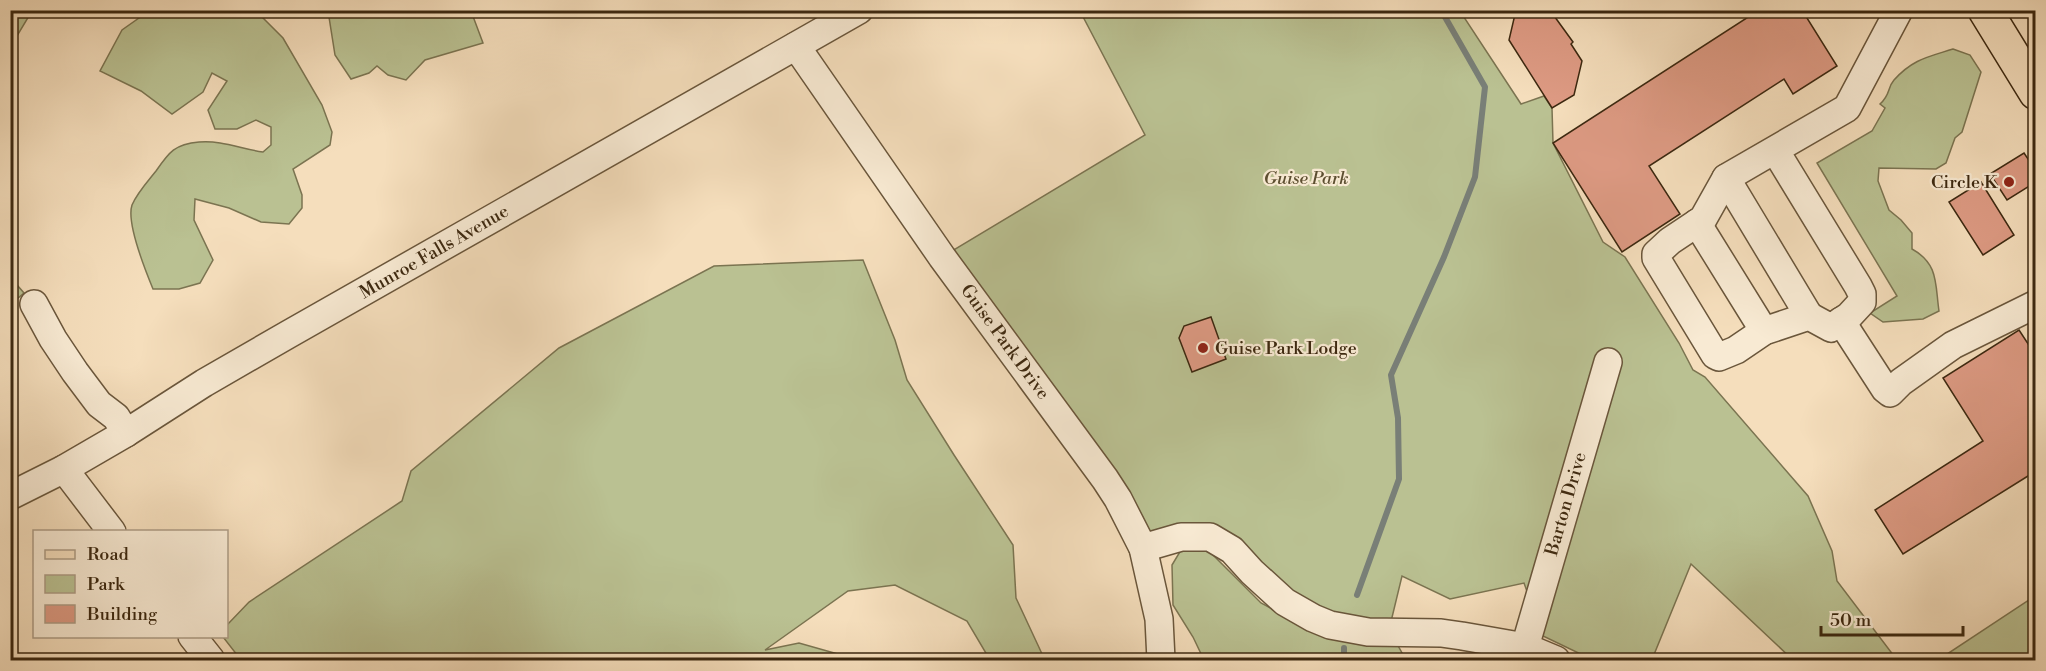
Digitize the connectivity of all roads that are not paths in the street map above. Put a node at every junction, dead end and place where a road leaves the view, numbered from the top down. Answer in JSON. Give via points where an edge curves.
{"nodes":[{"id":1,"x":859,"y":10,"type":"edge"},
{"id":2,"x":1899,"y":10,"type":"edge"},
{"id":3,"x":1985,"y":10,"type":"edge"},
{"id":4,"x":796,"y":46,"type":"junction"},
{"id":5,"x":2036,"y":93,"type":"edge"},
{"id":6,"x":1775,"y":150,"type":"junction"},
{"id":7,"x":1726,"y":178,"type":"junction"},
{"id":8,"x":1697,"y":223,"type":"junction"},
{"id":9,"x":34,"y":304,"type":"dead end"},
{"id":10,"x":2035,"y":306,"type":"edge"},
{"id":11,"x":1809,"y":316,"type":"junction"},
{"id":12,"x":1841,"y":321,"type":"junction"},
{"id":13,"x":1764,"y":331,"type":"junction"},
{"id":14,"x":1608,"y":362,"type":"dead end"},
{"id":15,"x":126,"y":433,"type":"junction"},
{"id":16,"x":64,"y":469,"type":"junction"},
{"id":17,"x":10,"y":496,"type":"edge"},
{"id":18,"x":111,"y":530,"type":"edge"},
{"id":19,"x":1143,"y":548,"type":"junction"},
{"id":20,"x":194,"y":638,"type":"edge"},
{"id":21,"x":1525,"y":647,"type":"junction"},
{"id":22,"x":211,"y":660,"type":"edge"},
{"id":23,"x":1161,"y":660,"type":"edge"},
{"id":24,"x":1556,"y":660,"type":"edge"}],
"edges":[{"from":1,"to":4,"type":"street","name":"Munroe Falls Avenue"},
{"from":2,"to":6,"type":"street","via":[[1847,108]]},
{"from":3,"to":5,"type":"main road"},
{"from":4,"to":15,"type":"street","name":"Munroe Falls Avenue","via":[[204,383]]},
{"from":4,"to":19,"type":"street","name":"Guise Park Drive","via":[[942,257],[1105,479]]},
{"from":6,"to":7,"type":"street"},
{"from":6,"to":12,"type":"street","via":[[1862,294],[1862,302]]},
{"from":7,"to":8,"type":"street"},
{"from":7,"to":11,"type":"street"},
{"from":8,"to":13,"type":"street"},
{"from":8,"to":13,"type":"street","via":[[1670,240],[1656,258],[1716,355],[1723,357]]},
{"from":9,"to":15,"type":"street","via":[[75,372]]},
{"from":10,"to":12,"type":"street","via":[[1953,345],[1890,393]]},
{"from":11,"to":12,"type":"street","via":[[1831,328]]},
{"from":11,"to":13,"type":"street"},
{"from":14,"to":21,"type":"street","name":"Barton Drive"},
{"from":15,"to":16,"type":"street","name":"Munroe Falls Avenue"},
{"from":16,"to":17,"type":"street","name":"Munroe Falls Avenue"},
{"from":16,"to":18,"type":"street"},
{"from":19,"to":21,"type":"street","via":[[1181,537],[1210,537],[1232,550],[1285,602],[1312,618],[1368,633],[1462,636]]},
{"from":19,"to":23,"type":"street","name":"Guise Park Drive","via":[[1159,619]]},
{"from":20,"to":22,"type":"street"},
{"from":21,"to":24,"type":"street"}]}
